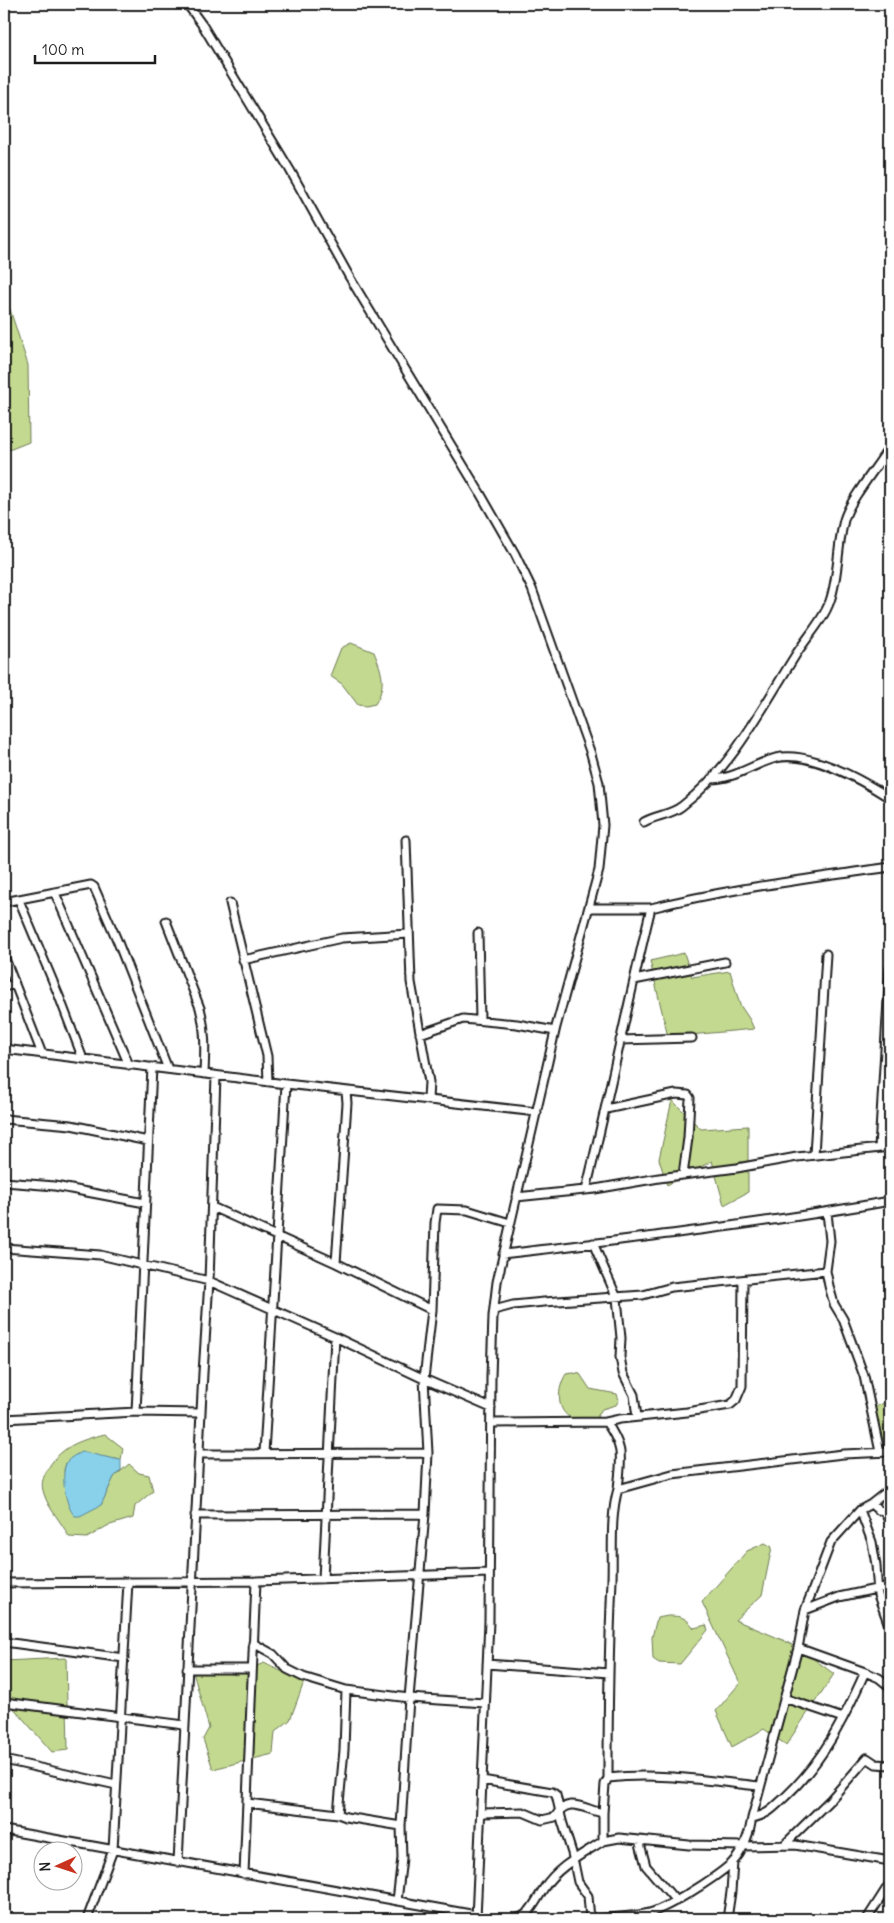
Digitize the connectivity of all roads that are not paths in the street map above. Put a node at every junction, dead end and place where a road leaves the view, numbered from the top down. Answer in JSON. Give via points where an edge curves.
{"nodes":[{"id":1,"x":188,"y":4,"type":"edge"},
{"id":2,"x":890,"y":446,"type":"edge"},
{"id":3,"x":710,"y":779,"type":"junction"},
{"id":4,"x":890,"y":798,"type":"edge"},
{"id":5,"x":644,"y":822,"type":"dead end"},
{"id":6,"x":406,"y":840,"type":"dead end"},
{"id":7,"x":890,"y":866,"type":"edge"},
{"id":8,"x":55,"y":893,"type":"junction"},
{"id":9,"x":19,"y":900,"type":"junction"},
{"id":10,"x":4,"y":902,"type":"edge"},
{"id":11,"x":230,"y":903,"type":"dead end"},
{"id":12,"x":588,"y":908,"type":"junction"},
{"id":13,"x":651,"y":908,"type":"junction"},
{"id":14,"x":166,"y":921,"type":"dead end"},
{"id":15,"x":478,"y":933,"type":"dead end"},
{"id":16,"x":409,"y":934,"type":"junction"},
{"id":17,"x":826,"y":954,"type":"dead end"},
{"id":18,"x":4,"y":956,"type":"edge"},
{"id":19,"x":243,"y":960,"type":"junction"},
{"id":20,"x":725,"y":962,"type":"dead end"},
{"id":21,"x":890,"y":968,"type":"edge"},
{"id":22,"x":634,"y":980,"type":"junction"},
{"id":23,"x":15,"y":984,"type":"junction"},
{"id":24,"x":4,"y":987,"type":"edge"},
{"id":25,"x":480,"y":1020,"type":"junction"},
{"id":26,"x":555,"y":1031,"type":"junction"},
{"id":27,"x":420,"y":1034,"type":"junction"},
{"id":28,"x":692,"y":1038,"type":"dead end"},
{"id":29,"x":620,"y":1040,"type":"junction"},
{"id":30,"x":4,"y":1049,"type":"edge"},
{"id":31,"x":42,"y":1054,"type":"junction"},
{"id":32,"x":83,"y":1059,"type":"junction"},
{"id":33,"x":129,"y":1064,"type":"junction"},
{"id":34,"x":152,"y":1068,"type":"junction"},
{"id":35,"x":168,"y":1070,"type":"junction"},
{"id":36,"x":204,"y":1074,"type":"junction"},
{"id":37,"x":216,"y":1076,"type":"junction"},
{"id":38,"x":268,"y":1082,"type":"junction"},
{"id":39,"x":286,"y":1084,"type":"junction"},
{"id":40,"x":346,"y":1091,"type":"junction"},
{"id":41,"x":428,"y":1099,"type":"junction"},
{"id":42,"x":606,"y":1109,"type":"junction"},
{"id":43,"x":537,"y":1112,"type":"junction"},
{"id":44,"x":4,"y":1119,"type":"edge"},
{"id":45,"x":148,"y":1142,"type":"junction"},
{"id":46,"x":890,"y":1147,"type":"edge"},
{"id":47,"x":879,"y":1148,"type":"junction"},
{"id":48,"x":814,"y":1155,"type":"junction"},
{"id":49,"x":683,"y":1175,"type":"junction"},
{"id":50,"x":4,"y":1182,"type":"edge"},
{"id":51,"x":586,"y":1190,"type":"junction"},
{"id":52,"x":516,"y":1197,"type":"junction"},
{"id":53,"x":890,"y":1201,"type":"edge"},
{"id":54,"x":145,"y":1203,"type":"junction"},
{"id":55,"x":212,"y":1207,"type":"junction"},
{"id":56,"x":827,"y":1212,"type":"junction"},
{"id":57,"x":510,"y":1223,"type":"junction"},
{"id":58,"x":277,"y":1236,"type":"junction"},
{"id":59,"x":593,"y":1243,"type":"junction"},
{"id":60,"x":4,"y":1248,"type":"edge"},
{"id":61,"x":503,"y":1254,"type":"junction"},
{"id":62,"x":336,"y":1263,"type":"junction"},
{"id":63,"x":143,"y":1265,"type":"junction"},
{"id":64,"x":826,"y":1270,"type":"junction"},
{"id":65,"x":743,"y":1280,"type":"junction"},
{"id":66,"x":210,"y":1281,"type":"junction"},
{"id":67,"x":617,"y":1298,"type":"junction"},
{"id":68,"x":273,"y":1308,"type":"junction"},
{"id":69,"x":432,"y":1310,"type":"junction"},
{"id":70,"x":494,"y":1310,"type":"junction"},
{"id":71,"x":335,"y":1337,"type":"junction"},
{"id":72,"x":424,"y":1379,"type":"junction"},
{"id":73,"x":491,"y":1408,"type":"junction"},
{"id":74,"x":136,"y":1412,"type":"junction"},
{"id":75,"x":201,"y":1413,"type":"junction"},
{"id":76,"x":637,"y":1417,"type":"junction"},
{"id":77,"x":4,"y":1419,"type":"edge"},
{"id":78,"x":606,"y":1422,"type":"junction"},
{"id":79,"x":492,"y":1423,"type":"junction"},
{"id":80,"x":880,"y":1452,"type":"junction"},
{"id":81,"x":890,"y":1452,"type":"edge"},
{"id":82,"x":428,"y":1453,"type":"junction"},
{"id":83,"x":199,"y":1454,"type":"junction"},
{"id":84,"x":264,"y":1454,"type":"junction"},
{"id":85,"x":328,"y":1454,"type":"junction"},
{"id":86,"x":618,"y":1489,"type":"junction"},
{"id":87,"x":890,"y":1489,"type":"edge"},
{"id":88,"x":871,"y":1504,"type":"junction"},
{"id":89,"x":860,"y":1510,"type":"junction"},
{"id":90,"x":325,"y":1513,"type":"junction"},
{"id":91,"x":425,"y":1514,"type":"junction"},
{"id":92,"x":196,"y":1515,"type":"junction"},
{"id":93,"x":890,"y":1523,"type":"edge"},
{"id":94,"x":489,"y":1572,"type":"junction"},
{"id":95,"x":421,"y":1575,"type":"junction"},
{"id":96,"x":323,"y":1579,"type":"junction"},
{"id":97,"x":256,"y":1581,"type":"junction"},
{"id":98,"x":128,"y":1582,"type":"junction"},
{"id":99,"x":192,"y":1582,"type":"junction"},
{"id":100,"x":4,"y":1584,"type":"edge"},
{"id":101,"x":890,"y":1586,"type":"edge"},
{"id":102,"x":877,"y":1588,"type":"junction"},
{"id":103,"x":805,"y":1610,"type":"junction"},
{"id":104,"x":890,"y":1628,"type":"edge"},
{"id":105,"x":4,"y":1642,"type":"edge"},
{"id":106,"x":253,"y":1643,"type":"junction"},
{"id":107,"x":798,"y":1648,"type":"junction"},
{"id":108,"x":124,"y":1658,"type":"junction"},
{"id":109,"x":487,"y":1664,"type":"junction"},
{"id":110,"x":187,"y":1669,"type":"junction"},
{"id":111,"x":252,"y":1669,"type":"junction"},
{"id":112,"x":864,"y":1672,"type":"junction"},
{"id":113,"x":608,"y":1673,"type":"junction"},
{"id":114,"x":890,"y":1687,"type":"edge"},
{"id":115,"x":346,"y":1690,"type":"junction"},
{"id":116,"x":409,"y":1698,"type":"junction"},
{"id":117,"x":784,"y":1698,"type":"junction"},
{"id":118,"x":4,"y":1702,"type":"edge"},
{"id":119,"x":485,"y":1703,"type":"junction"},
{"id":120,"x":120,"y":1718,"type":"junction"},
{"id":121,"x":844,"y":1718,"type":"junction"},
{"id":122,"x":184,"y":1725,"type":"junction"},
{"id":123,"x":4,"y":1760,"type":"edge"},
{"id":124,"x":890,"y":1765,"type":"edge"},
{"id":125,"x":608,"y":1778,"type":"junction"},
{"id":126,"x":482,"y":1780,"type":"junction"},
{"id":127,"x":116,"y":1785,"type":"junction"},
{"id":128,"x":760,"y":1786,"type":"junction"},
{"id":129,"x":247,"y":1803,"type":"junction"},
{"id":130,"x":559,"y":1809,"type":"junction"},
{"id":131,"x":481,"y":1813,"type":"junction"},
{"id":132,"x":603,"y":1813,"type":"junction"},
{"id":133,"x":338,"y":1814,"type":"junction"},
{"id":134,"x":752,"y":1818,"type":"junction"},
{"id":135,"x":401,"y":1826,"type":"junction"},
{"id":136,"x":4,"y":1830,"type":"edge"},
{"id":137,"x":639,"y":1840,"type":"junction"},
{"id":138,"x":603,"y":1841,"type":"junction"},
{"id":139,"x":784,"y":1845,"type":"junction"},
{"id":140,"x":743,"y":1846,"type":"junction"},
{"id":141,"x":113,"y":1850,"type":"junction"},
{"id":142,"x":574,"y":1860,"type":"junction"},
{"id":143,"x":890,"y":1860,"type":"edge"},
{"id":144,"x":178,"y":1862,"type":"junction"},
{"id":145,"x":733,"y":1862,"type":"junction"},
{"id":146,"x":244,"y":1874,"type":"junction"},
{"id":147,"x":890,"y":1884,"type":"edge"},
{"id":148,"x":397,"y":1901,"type":"junction"},
{"id":149,"x":676,"y":1901,"type":"junction"},
{"id":150,"x":476,"y":1917,"type":"edge"},
{"id":151,"x":87,"y":1919,"type":"edge"},
{"id":152,"x":519,"y":1919,"type":"edge"},
{"id":153,"x":590,"y":1919,"type":"edge"},
{"id":154,"x":598,"y":1919,"type":"edge"},
{"id":155,"x":727,"y":1919,"type":"edge"},
{"id":156,"x":867,"y":1919,"type":"edge"}],
"edges":[{"from":1,"to":12,"type":"street","via":[[480,493],[532,589],[599,783],[602,843],[599,870]]},
{"from":2,"to":3,"type":"street","via":[[844,520],[835,580],[824,614],[754,724]]},
{"from":3,"to":4,"type":"street","via":[[729,777],[775,758],[792,756],[847,774]]},
{"from":3,"to":5,"type":"street","via":[[680,808]]},
{"from":6,"to":16,"type":"street"},
{"from":7,"to":13,"type":"street","via":[[724,892]]},
{"from":8,"to":9,"type":"street"},
{"from":8,"to":33,"type":"street"},
{"from":8,"to":35,"type":"street","via":[[94,887]]},
{"from":9,"to":10,"type":"street"},
{"from":9,"to":32,"type":"street"},
{"from":11,"to":19,"type":"street"},
{"from":12,"to":13,"type":"street"},
{"from":12,"to":26,"type":"street"},
{"from":13,"to":22,"type":"street"},
{"from":14,"to":36,"type":"street","via":[[203,1020],[206,1034]]},
{"from":15,"to":25,"type":"street"},
{"from":16,"to":19,"type":"street","via":[[342,938]]},
{"from":16,"to":27,"type":"street","via":[[411,982]]},
{"from":17,"to":48,"type":"street"},
{"from":18,"to":23,"type":"street"},
{"from":19,"to":38,"type":"street","via":[[267,1056]]},
{"from":20,"to":22,"type":"street"},
{"from":21,"to":47,"type":"street"},
{"from":22,"to":29,"type":"street"},
{"from":23,"to":24,"type":"street"},
{"from":23,"to":31,"type":"street"},
{"from":25,"to":26,"type":"street"},
{"from":25,"to":27,"type":"street","via":[[463,1019]]},
{"from":26,"to":43,"type":"street"},
{"from":27,"to":41,"type":"street","via":[[429,1082]]},
{"from":28,"to":29,"type":"street"},
{"from":29,"to":42,"type":"street"},
{"from":30,"to":31,"type":"street"},
{"from":31,"to":32,"type":"street"},
{"from":32,"to":33,"type":"street"},
{"from":33,"to":34,"type":"street"},
{"from":34,"to":35,"type":"street"},
{"from":34,"to":45,"type":"street"},
{"from":35,"to":36,"type":"street"},
{"from":36,"to":37,"type":"street"},
{"from":37,"to":38,"type":"street"},
{"from":37,"to":55,"type":"street"},
{"from":38,"to":39,"type":"street"},
{"from":39,"to":40,"type":"street"},
{"from":39,"to":58,"type":"street"},
{"from":40,"to":41,"type":"street"},
{"from":40,"to":62,"type":"street"},
{"from":41,"to":43,"type":"street"},
{"from":42,"to":49,"type":"street","via":[[676,1094],[688,1095],[690,1117]]},
{"from":42,"to":51,"type":"street"},
{"from":43,"to":52,"type":"street"},
{"from":44,"to":45,"type":"street","via":[[71,1125]]},
{"from":45,"to":54,"type":"street"},
{"from":46,"to":47,"type":"street"},
{"from":47,"to":48,"type":"street"},
{"from":48,"to":49,"type":"street"},
{"from":49,"to":51,"type":"street"},
{"from":50,"to":54,"type":"street","via":[[55,1186]]},
{"from":51,"to":52,"type":"street"},
{"from":52,"to":57,"type":"street"},
{"from":53,"to":56,"type":"street"},
{"from":54,"to":63,"type":"street"},
{"from":55,"to":58,"type":"street"},
{"from":55,"to":66,"type":"street"},
{"from":56,"to":59,"type":"street"},
{"from":56,"to":64,"type":"street","via":[[830,1241]]},
{"from":57,"to":61,"type":"street"},
{"from":57,"to":69,"type":"street","via":[[467,1210],[437,1209]]},
{"from":58,"to":62,"type":"street"},
{"from":58,"to":68,"type":"street"},
{"from":59,"to":61,"type":"street"},
{"from":59,"to":67,"type":"street"},
{"from":60,"to":63,"type":"street","via":[[100,1255]]},
{"from":61,"to":70,"type":"street"},
{"from":62,"to":69,"type":"street"},
{"from":63,"to":66,"type":"street"},
{"from":63,"to":74,"type":"street"},
{"from":64,"to":65,"type":"street"},
{"from":64,"to":80,"type":"street","via":[[834,1304],[843,1319],[864,1376]]},
{"from":65,"to":67,"type":"street"},
{"from":65,"to":76,"type":"street","via":[[742,1386],[736,1400],[730,1405]]},
{"from":66,"to":68,"type":"street"},
{"from":66,"to":75,"type":"street"},
{"from":67,"to":70,"type":"street","via":[[513,1305]]},
{"from":67,"to":76,"type":"street","via":[[620,1357],[623,1373],[634,1395]]},
{"from":68,"to":71,"type":"street"},
{"from":68,"to":84,"type":"street"},
{"from":69,"to":72,"type":"street"},
{"from":70,"to":73,"type":"street"},
{"from":71,"to":72,"type":"street"},
{"from":71,"to":85,"type":"street"},
{"from":72,"to":73,"type":"street"},
{"from":72,"to":82,"type":"street"},
{"from":73,"to":79,"type":"street"},
{"from":74,"to":75,"type":"street"},
{"from":74,"to":77,"type":"street"},
{"from":75,"to":83,"type":"street"},
{"from":76,"to":78,"type":"street"},
{"from":78,"to":79,"type":"street"},
{"from":78,"to":86,"type":"street","via":[[617,1438],[621,1455]]},
{"from":79,"to":94,"type":"street"},
{"from":80,"to":81,"type":"street"},
{"from":80,"to":86,"type":"street","via":[[672,1474]]},
{"from":82,"to":85,"type":"street"},
{"from":82,"to":91,"type":"street"},
{"from":83,"to":84,"type":"street"},
{"from":83,"to":92,"type":"street"},
{"from":84,"to":85,"type":"street"},
{"from":85,"to":90,"type":"street"},
{"from":86,"to":113,"type":"street","via":[[611,1554]]},
{"from":87,"to":88,"type":"street"},
{"from":88,"to":89,"type":"street"},
{"from":88,"to":93,"type":"street","via":[[884,1511]]},
{"from":89,"to":102,"type":"street","via":[[872,1542]]},
{"from":89,"to":103,"type":"street","via":[[831,1542]]},
{"from":90,"to":91,"type":"street"},
{"from":90,"to":92,"type":"street"},
{"from":90,"to":96,"type":"street"},
{"from":91,"to":95,"type":"street"},
{"from":92,"to":99,"type":"street"},
{"from":94,"to":95,"type":"street"},
{"from":94,"to":109,"type":"street"},
{"from":95,"to":96,"type":"street"},
{"from":95,"to":116,"type":"street"},
{"from":96,"to":97,"type":"street"},
{"from":97,"to":99,"type":"street"},
{"from":97,"to":106,"type":"street"},
{"from":98,"to":99,"type":"street"},
{"from":98,"to":100,"type":"street"},
{"from":98,"to":108,"type":"street"},
{"from":99,"to":110,"type":"street"},
{"from":101,"to":102,"type":"street"},
{"from":102,"to":103,"type":"street"},
{"from":102,"to":104,"type":"street"},
{"from":103,"to":107,"type":"street"},
{"from":105,"to":108,"type":"street"},
{"from":106,"to":111,"type":"street"},
{"from":106,"to":115,"type":"street","via":[[273,1654],[287,1669]]},
{"from":107,"to":112,"type":"street"},
{"from":107,"to":117,"type":"street"},
{"from":108,"to":120,"type":"street"},
{"from":109,"to":113,"type":"street"},
{"from":109,"to":119,"type":"street"},
{"from":110,"to":111,"type":"street"},
{"from":110,"to":122,"type":"street"},
{"from":111,"to":129,"type":"street"},
{"from":112,"to":114,"type":"street"},
{"from":112,"to":121,"type":"street"},
{"from":113,"to":125,"type":"street"},
{"from":115,"to":116,"type":"street"},
{"from":115,"to":133,"type":"street"},
{"from":116,"to":119,"type":"street"},
{"from":116,"to":135,"type":"street"},
{"from":117,"to":121,"type":"street"},
{"from":117,"to":128,"type":"street"},
{"from":118,"to":120,"type":"street"},
{"from":119,"to":126,"type":"street"},
{"from":120,"to":122,"type":"street"},
{"from":120,"to":127,"type":"street"},
{"from":121,"to":134,"type":"street","via":[[823,1754],[796,1787],[765,1815]]},
{"from":122,"to":144,"type":"street"},
{"from":123,"to":127,"type":"street"},
{"from":124,"to":139,"type":"street","via":[[876,1764],[867,1758]]},
{"from":125,"to":128,"type":"street","via":[[674,1777]]},
{"from":125,"to":132,"type":"street"},
{"from":126,"to":130,"type":"street","via":[[554,1793]]},
{"from":126,"to":131,"type":"street"},
{"from":127,"to":141,"type":"street"},
{"from":128,"to":134,"type":"street"},
{"from":129,"to":133,"type":"street"},
{"from":129,"to":146,"type":"street"},
{"from":130,"to":131,"type":"street","via":[[555,1817],[542,1820],[523,1812]]},
{"from":130,"to":132,"type":"street","via":[[571,1805]]},
{"from":130,"to":142,"type":"street"},
{"from":131,"to":150,"type":"street"},
{"from":132,"to":138,"type":"street"},
{"from":133,"to":135,"type":"street"},
{"from":134,"to":140,"type":"street"},
{"from":135,"to":148,"type":"street","via":[[402,1858]]},
{"from":136,"to":141,"type":"street"},
{"from":137,"to":138,"type":"street","via":[[619,1838]]},
{"from":137,"to":140,"type":"street"},
{"from":137,"to":149,"type":"street","via":[[646,1866]]},
{"from":138,"to":142,"type":"street"},
{"from":139,"to":140,"type":"street"},
{"from":139,"to":143,"type":"street","via":[[819,1847]]},
{"from":140,"to":145,"type":"street"},
{"from":141,"to":144,"type":"street"},
{"from":141,"to":151,"type":"street"},
{"from":142,"to":152,"type":"street","via":[[544,1886],[533,1907]]},
{"from":142,"to":153,"type":"street","via":[[578,1882],[588,1896]]},
{"from":144,"to":146,"type":"street"},
{"from":145,"to":149,"type":"street"},
{"from":145,"to":155,"type":"street"},
{"from":146,"to":148,"type":"street"},
{"from":147,"to":156,"type":"street"},
{"from":148,"to":150,"type":"street"},
{"from":149,"to":154,"type":"street","via":[[645,1914]]}]}
